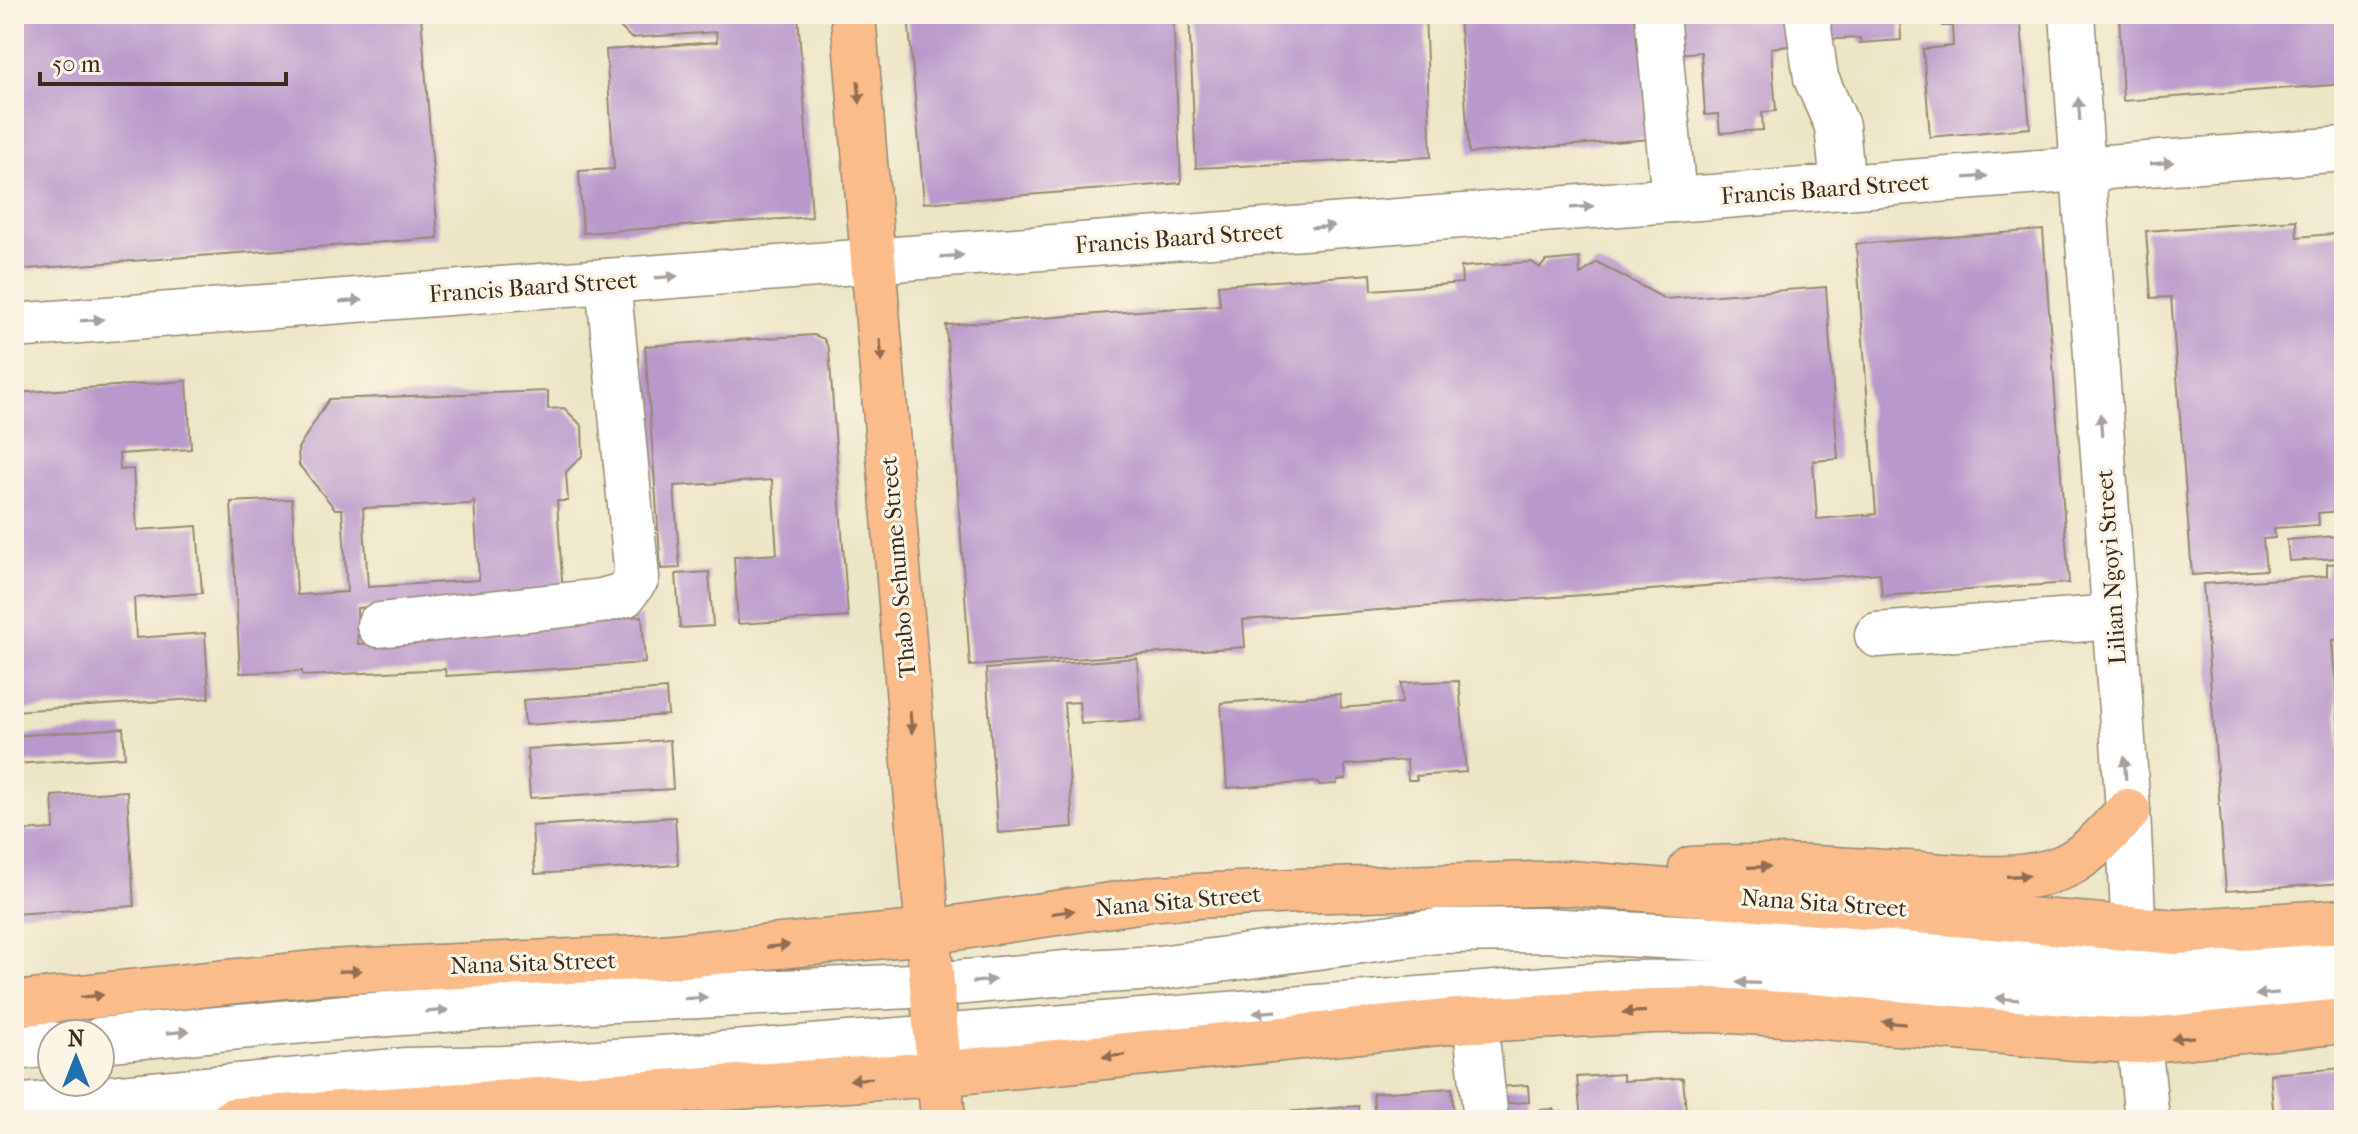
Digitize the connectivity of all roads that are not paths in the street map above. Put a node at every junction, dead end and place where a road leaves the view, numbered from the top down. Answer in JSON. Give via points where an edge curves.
{"nodes":[{"id":1,"x":853,"y":14,"type":"edge"},
{"id":2,"x":1657,"y":14,"type":"edge"},
{"id":3,"x":1807,"y":14,"type":"edge"},
{"id":4,"x":2072,"y":14,"type":"edge"},
{"id":5,"x":2344,"y":149,"type":"edge"},
{"id":6,"x":2085,"y":171,"type":"junction"},
{"id":7,"x":1843,"y":187,"type":"junction"},
{"id":8,"x":1674,"y":200,"type":"junction"},
{"id":9,"x":874,"y":262,"type":"junction"},
{"id":10,"x":608,"y":281,"type":"junction"},
{"id":11,"x":14,"y":326,"type":"edge"},
{"id":12,"x":2114,"y":617,"type":"junction"},
{"id":13,"x":379,"y":625,"type":"dead end"},
{"id":14,"x":1877,"y":635,"type":"dead end"},
{"id":15,"x":2128,"y":811,"type":"junction"},
{"id":16,"x":1569,"y":883,"type":"junction"},
{"id":17,"x":2344,"y":921,"type":"edge"},
{"id":18,"x":928,"y":932,"type":"junction"},
{"id":19,"x":2344,"y":955,"type":"edge"},
{"id":20,"x":932,"y":985,"type":"junction"},
{"id":21,"x":2136,"y":985,"type":"junction"},
{"id":22,"x":2344,"y":985,"type":"edge"},
{"id":23,"x":14,"y":1004,"type":"edge"},
{"id":24,"x":1475,"y":1020,"type":"junction"},
{"id":25,"x":2344,"y":1021,"type":"edge"},
{"id":26,"x":116,"y":1039,"type":"edge"},
{"id":27,"x":36,"y":1046,"type":"edge"},
{"id":28,"x":14,"y":1048,"type":"edge"},
{"id":29,"x":938,"y":1056,"type":"junction"},
{"id":30,"x":14,"y":1107,"type":"edge"},
{"id":31,"x":233,"y":1120,"type":"edge"},
{"id":32,"x":943,"y":1120,"type":"edge"},
{"id":33,"x":1486,"y":1120,"type":"edge"},
{"id":34,"x":2147,"y":1120,"type":"edge"}],
"edges":[{"from":1,"to":9,"type":"main road","name":"Thabo Sehume Street","one_way":true},
{"from":2,"to":8,"type":"street"},
{"from":3,"to":7,"type":"street","via":[[1816,78],[1837,126]]},
{"from":6,"to":4,"type":"street","name":"Lilian Ngoyi Street","one_way":true},
{"from":6,"to":5,"type":"street","name":"Francis Baard Street","one_way":true},
{"from":7,"to":6,"type":"street","name":"Francis Baard Street","one_way":true},
{"from":12,"to":6,"type":"street","name":"Lilian Ngoyi Street","one_way":true},
{"from":7,"to":8,"type":"street","name":"Francis Baard Street"},
{"from":9,"to":8,"type":"street","name":"Francis Baard Street","one_way":true},
{"from":10,"to":9,"type":"street","name":"Francis Baard Street","one_way":true},
{"from":9,"to":18,"type":"main road","name":"Thabo Sehume Street","one_way":true},
{"from":11,"to":10,"type":"street","name":"Francis Baard Street","one_way":true},
{"from":10,"to":13,"type":"street","via":[[637,577],[624,595],[601,601]]},
{"from":12,"to":14,"type":"street"},
{"from":15,"to":12,"type":"street","name":"Lilian Ngoyi Street","one_way":true},
{"from":16,"to":15,"type":"main road","one_way":true,"via":[[1649,872],[1775,866],[2039,875],[2089,851]]},
{"from":15,"to":21,"type":"street","name":"Lilian Ngoyi Street"},
{"from":18,"to":16,"type":"main road","name":"Nana Sita Street","one_way":true,"via":[[1158,898]]},
{"from":16,"to":21,"type":"main road","name":"Nana Sita Street"},
{"from":17,"to":21,"type":"main road","name":"Nana Sita Street","via":[[2177,932]]},
{"from":18,"to":20,"type":"main road","name":"Thabo Sehume Street"},
{"from":23,"to":18,"type":"main road","name":"Nana Sita Street","one_way":true,"via":[[325,972],[663,957]]},
{"from":19,"to":21,"type":"street"},
{"from":20,"to":21,"type":"street","one_way":true,"via":[[1159,968],[1437,931],[1495,930],[1777,942],[2072,965]]},
{"from":26,"to":20,"type":"street","one_way":true,"via":[[527,1004]]},
{"from":20,"to":29,"type":"main road","name":"Thabo Sehume Street"},
{"from":22,"to":21,"type":"street","one_way":true,"via":[[2289,992]]},
{"from":21,"to":24,"type":"main road","name":"Nana Sita Street","one_way":true},
{"from":25,"to":21,"type":"main road","name":"Nana Sita Street","one_way":true},
{"from":21,"to":29,"type":"street","one_way":true,"via":[[2075,1004],[1744,982],[1622,983]]},
{"from":21,"to":34,"type":"street","name":"Lilian Ngoyi Street"},
{"from":24,"to":29,"type":"main road","name":"Nana Sita Street","one_way":true},
{"from":24,"to":33,"type":"street"},
{"from":27,"to":28,"type":"street"},
{"from":29,"to":30,"type":"street","via":[[406,1070]]},
{"from":29,"to":31,"type":"main road","name":"Nana Sita Street","one_way":true},
{"from":29,"to":32,"type":"main road","name":"Thabo Sehume Street"}]}
